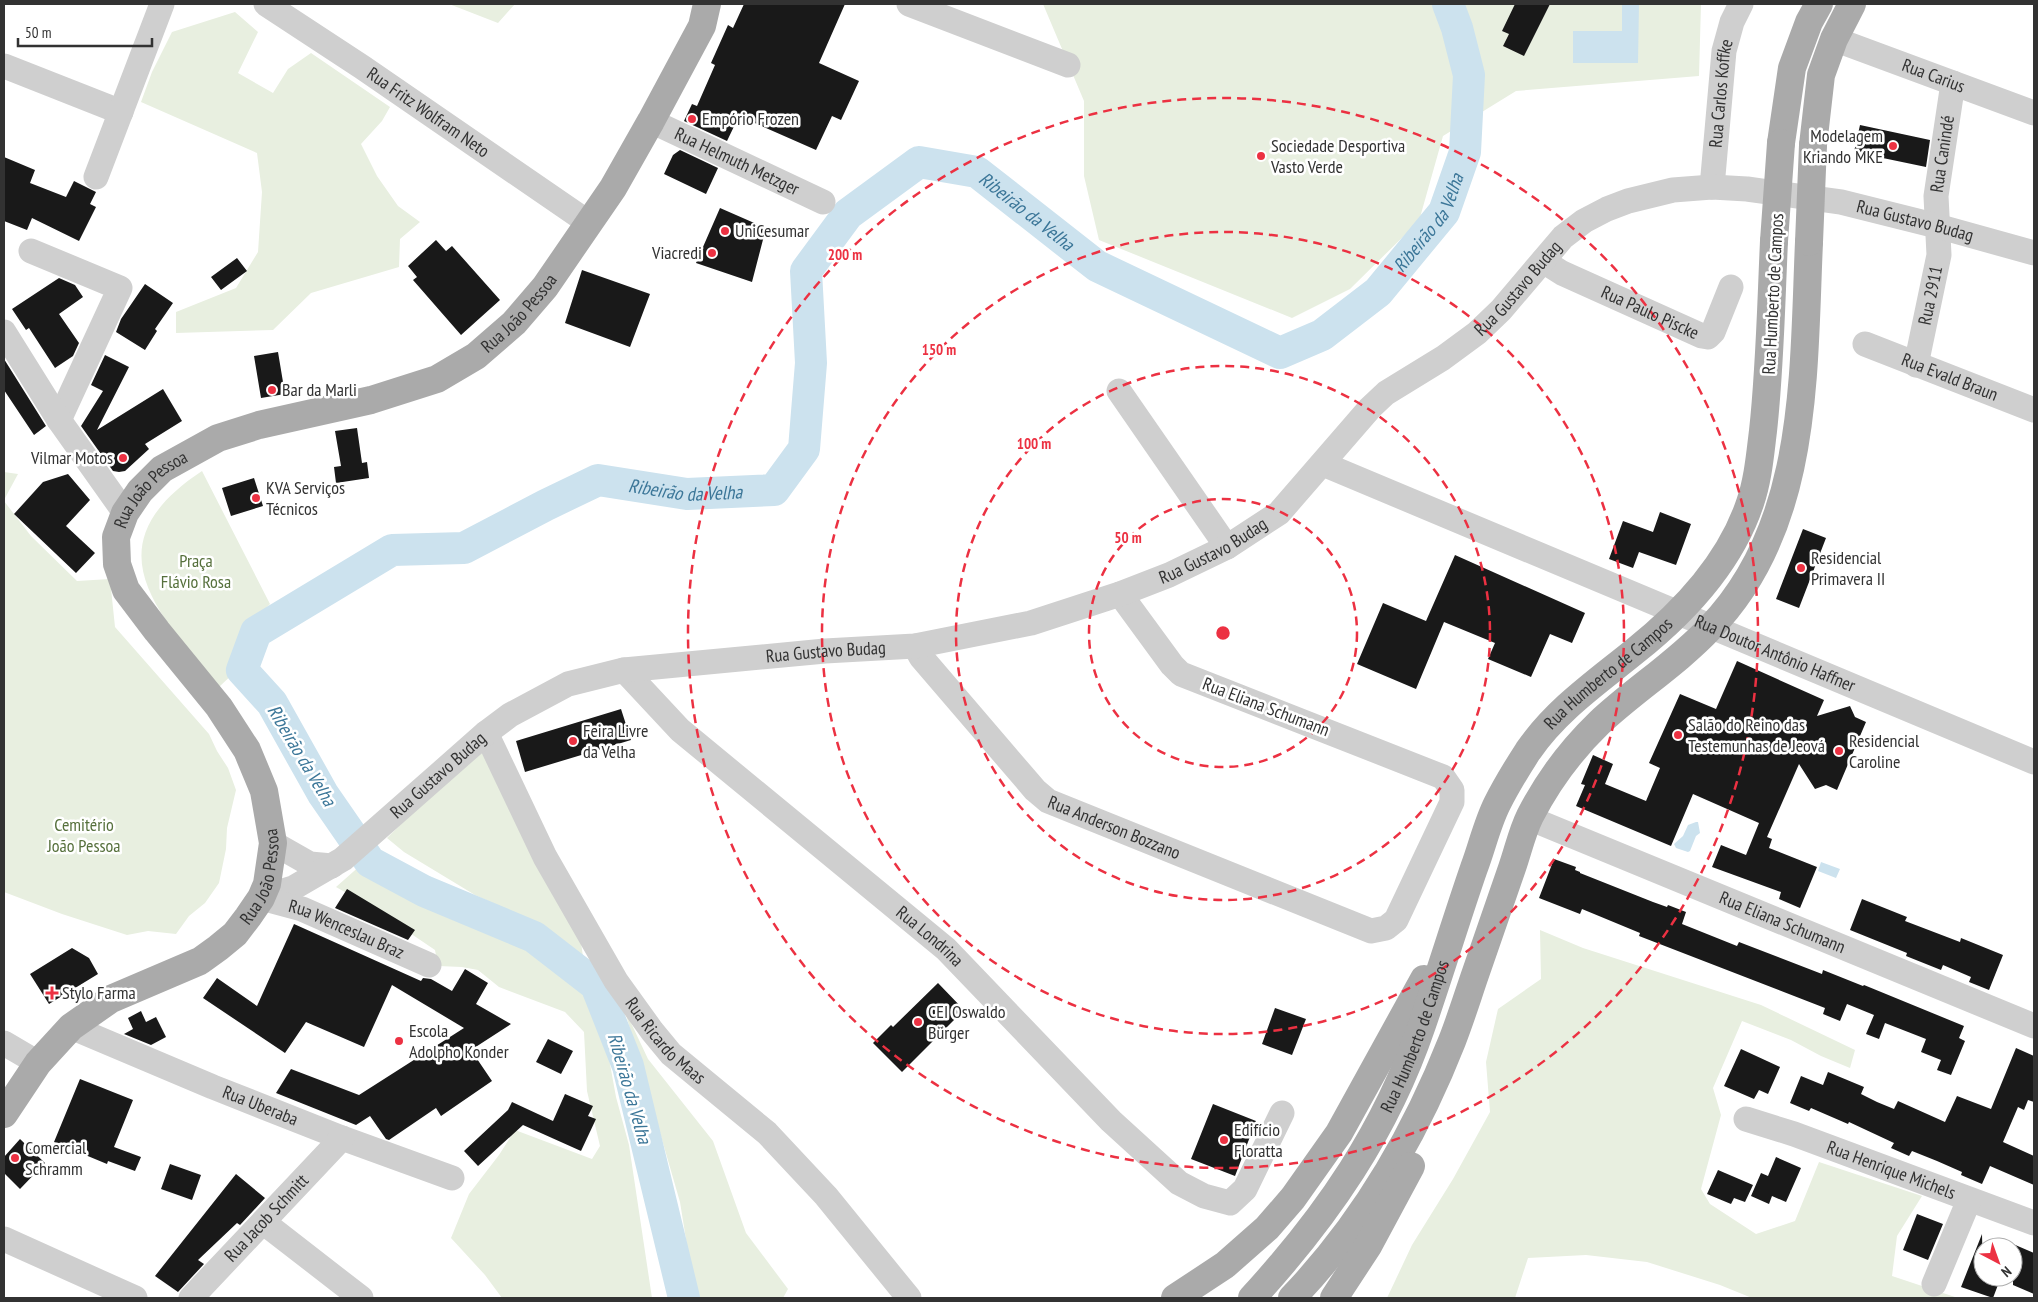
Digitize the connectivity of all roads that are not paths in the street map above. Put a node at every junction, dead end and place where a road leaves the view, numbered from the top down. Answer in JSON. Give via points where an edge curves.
{"nodes":[{"id":1,"x":162,"y":4,"type":"edge"},
{"id":2,"x":266,"y":4,"type":"edge"},
{"id":3,"x":707,"y":4,"type":"edge"},
{"id":4,"x":909,"y":4,"type":"edge"},
{"id":5,"x":1741,"y":4,"type":"edge"},
{"id":6,"x":1819,"y":4,"type":"edge"},
{"id":7,"x":1852,"y":4,"type":"edge"},
{"id":8,"x":1834,"y":39,"type":"junction"},
{"id":9,"x":1068,"y":65,"type":"dead end"},
{"id":10,"x":4,"y":66,"type":"edge"},
{"id":11,"x":1953,"y":83,"type":"junction"},
{"id":12,"x":121,"y":112,"type":"junction"},
{"id":13,"x":2034,"y":113,"type":"edge"},
{"id":14,"x":651,"y":121,"type":"junction"},
{"id":15,"x":96,"y":176,"type":"dead end"},
{"id":16,"x":1712,"y":187,"type":"junction"},
{"id":17,"x":823,"y":202,"type":"dead end"},
{"id":18,"x":589,"y":223,"type":"junction"},
{"id":19,"x":1937,"y":226,"type":"junction"},
{"id":20,"x":31,"y":251,"type":"dead end"},
{"id":21,"x":2034,"y":253,"type":"edge"},
{"id":22,"x":1543,"y":262,"type":"junction"},
{"id":23,"x":1731,"y":287,"type":"dead end"},
{"id":24,"x":4,"y":332,"type":"edge"},
{"id":25,"x":1865,"y":344,"type":"dead end"},
{"id":26,"x":1916,"y":365,"type":"junction"},
{"id":27,"x":1119,"y":391,"type":"dead end"},
{"id":28,"x":2034,"y":410,"type":"edge"},
{"id":29,"x":59,"y":420,"type":"junction"},
{"id":30,"x":1323,"y":464,"type":"junction"},
{"id":31,"x":125,"y":513,"type":"junction"},
{"id":32,"x":1227,"y":547,"type":"junction"},
{"id":33,"x":1120,"y":594,"type":"junction"},
{"id":34,"x":1678,"y":613,"type":"junction"},
{"id":35,"x":1711,"y":628,"type":"junction"},
{"id":36,"x":915,"y":646,"type":"junction"},
{"id":37,"x":624,"y":670,"type":"junction"},
{"id":38,"x":486,"y":733,"type":"junction"},
{"id":39,"x":2034,"y":762,"type":"edge"},
{"id":40,"x":1529,"y":818,"type":"junction"},
{"id":41,"x":325,"y":866,"type":"junction"},
{"id":42,"x":272,"y":871,"type":"junction"},
{"id":43,"x":1454,"y":925,"type":"junction"},
{"id":44,"x":1371,"y":931,"type":"joint"},
{"id":45,"x":429,"y":964,"type":"dead end"},
{"id":46,"x":2034,"y":1026,"type":"edge"},
{"id":47,"x":71,"y":1027,"type":"junction"},
{"id":48,"x":1452,"y":1041,"type":"junction"},
{"id":49,"x":4,"y":1043,"type":"edge"},
{"id":50,"x":38,"y":1062,"type":"junction"},
{"id":51,"x":1282,"y":1113,"type":"dead end"},
{"id":52,"x":4,"y":1114,"type":"edge"},
{"id":53,"x":1746,"y":1119,"type":"dead end"},
{"id":54,"x":342,"y":1138,"type":"junction"},
{"id":55,"x":452,"y":1178,"type":"dead end"},
{"id":56,"x":1969,"y":1200,"type":"junction"},
{"id":57,"x":263,"y":1222,"type":"junction"},
{"id":58,"x":2034,"y":1223,"type":"edge"},
{"id":59,"x":4,"y":1238,"type":"edge"},
{"id":60,"x":1934,"y":1284,"type":"dead end"},
{"id":61,"x":134,"y":1298,"type":"edge"},
{"id":62,"x":191,"y":1298,"type":"edge"},
{"id":63,"x":361,"y":1298,"type":"edge"},
{"id":64,"x":909,"y":1298,"type":"edge"},
{"id":65,"x":1174,"y":1298,"type":"edge"},
{"id":66,"x":1252,"y":1298,"type":"edge"},
{"id":67,"x":1292,"y":1298,"type":"edge"},
{"id":68,"x":1334,"y":1298,"type":"edge"}],
"edges":[{"from":1,"to":12,"type":"street"},
{"from":2,"to":18,"type":"street","name":"Rua Fritz Wolfram Neto"},
{"from":3,"to":14,"type":"main road","name":"Rua João Pessoa","via":[[702,26]]},
{"from":4,"to":9,"type":"street"},
{"from":5,"to":16,"type":"street","name":"Rua Carlos Koffke","via":[[1724,51]]},
{"from":6,"to":34,"type":"main road","name":"Rua Humberto de Campos","bridge":true,"via":[[1792,68],[1781,143],[1769,381],[1751,502],[1714,573]]},
{"from":7,"to":8,"type":"main road","name":"Rua Humberto de Campos"},
{"from":8,"to":11,"type":"street","name":"Rua Carius"},
{"from":8,"to":35,"type":"main road","name":"Rua Humberto de Campos","bridge":true,"via":[[1821,75],[1813,145],[1797,434],[1790,471],[1778,519],[1756,567]]},
{"from":10,"to":12,"type":"street"},
{"from":11,"to":13,"type":"street","name":"Rua Carius"},
{"from":11,"to":19,"type":"street","name":"Rua Canindé","via":[[1936,196]]},
{"from":12,"to":15,"type":"street"},
{"from":14,"to":17,"type":"street","name":"Rua Helmuth Metzger"},
{"from":14,"to":18,"type":"main road","name":"Rua João Pessoa"},
{"from":16,"to":19,"type":"street","name":"Rua Gustavo Budag","via":[[1841,202]]},
{"from":16,"to":22,"type":"street","name":"Rua Gustavo Budag","via":[[1674,190],[1607,209],[1563,237]]},
{"from":18,"to":31,"type":"main road","name":"Rua João Pessoa","via":[[545,287],[514,323],[476,356],[437,379],[371,400],[259,425],[218,438],[162,469],[140,491]]},
{"from":19,"to":21,"type":"street","name":"Rua Gustavo Budag"},
{"from":19,"to":26,"type":"street","name":"Rua 2911","via":[[1940,254]]},
{"from":20,"to":29,"type":"street","via":[[120,288]]},
{"from":22,"to":23,"type":"street","name":"Rua Paulo Piscke","via":[[1708,337]]},
{"from":22,"to":30,"type":"street","name":"Rua Gustavo Budag","via":[[1477,333],[1386,393]]},
{"from":24,"to":29,"type":"street"},
{"from":25,"to":26,"type":"street","name":"Rua Evald Braun"},
{"from":26,"to":28,"type":"street","name":"Rua Evald Braun"},
{"from":27,"to":32,"type":"street"},
{"from":29,"to":31,"type":"street"},
{"from":30,"to":32,"type":"street","name":"Rua Gustavo Budag","via":[[1279,513]]},
{"from":30,"to":34,"type":"street","name":"Rua Doutor Antônio Haffner"},
{"from":31,"to":42,"type":"main road","name":"Rua João Pessoa","via":[[116,538],[117,564],[126,590],[219,707],[247,750],[264,792]]},
{"from":32,"to":33,"type":"street","name":"Rua Gustavo Budag"},
{"from":33,"to":36,"type":"street","name":"Rua Gustavo Budag","via":[[1031,624]]},
{"from":33,"to":44,"type":"street","name":"Rua Eliana Schumann","via":[[1182,674],[1443,777],[1452,790],[1452,802],[1396,920],[1386,928]]},
{"from":34,"to":35,"type":"street","name":"Rua Doutor Antônio Haffner"},
{"from":34,"to":43,"type":"main road","name":"Rua Humberto de Campos","via":[[1570,704],[1528,751],[1496,805]]},
{"from":35,"to":39,"type":"street","name":"Rua Doutor Antônio Haffner"},
{"from":35,"to":40,"type":"main road","name":"Rua Humberto de Campos","via":[[1599,723],[1559,766]]},
{"from":36,"to":37,"type":"street","name":"Rua Gustavo Budag"},
{"from":36,"to":44,"type":"street","name":"Rua Anderson Bozzano","via":[[1035,790],[1048,801]]},
{"from":37,"to":38,"type":"street","name":"Rua Gustavo Budag","via":[[568,684],[510,715]]},
{"from":37,"to":51,"type":"street","name":"Rua Londrina","via":[[680,730],[946,949],[1111,1121],[1179,1183],[1204,1196],[1230,1203],[1245,1189]]},
{"from":38,"to":41,"type":"street","name":"Rua Gustavo Budag","via":[[385,823]]},
{"from":38,"to":64,"type":"street","name":"Rua Ricardo Maas","via":[[545,857],[616,981],[652,1031],[671,1054],[767,1133],[826,1196]]},
{"from":40,"to":46,"type":"street","name":"Rua Eliana Schumann"},
{"from":40,"to":48,"type":"main road","name":"Rua Humberto de Campos"},
{"from":41,"to":42,"type":"street"},
{"from":41,"to":42,"type":"street","via":[[294,878]]},
{"from":41,"to":42,"type":"street","name":"Rua Gustavo Budag","via":[[293,888]]},
{"from":42,"to":45,"type":"street","name":"Rua Wenceslau Braz","via":[[302,908]]},
{"from":42,"to":47,"type":"main road","name":"Rua João Pessoa","via":[[235,934],[200,961],[111,1000]]},
{"from":43,"to":65,"type":"main road","via":[[1339,1133],[1294,1198],[1225,1265]]},
{"from":43,"to":66,"type":"main road","name":"Rua Humberto de Campos","via":[[1422,1027],[1386,1113],[1346,1181],[1282,1265]]},
{"from":47,"to":50,"type":"main road","name":"Rua João Pessoa"},
{"from":47,"to":54,"type":"street","name":"Rua Uberaba"},
{"from":48,"to":67,"type":"main road","name":"Rua Humberto de Campos","via":[[1425,1101],[1374,1195],[1338,1245]]},
{"from":48,"to":68,"type":"main road","via":[[1433,1115],[1409,1172],[1368,1246]]},
{"from":49,"to":50,"type":"street"},
{"from":50,"to":52,"type":"main road","name":"Rua João Pessoa"},
{"from":53,"to":56,"type":"street","name":"Rua Henrique Michels"},
{"from":54,"to":55,"type":"street","name":"Rua Uberaba"},
{"from":54,"to":57,"type":"street","name":"Rua Jacob Schmitt"},
{"from":56,"to":58,"type":"street","name":"Rua Henrique Michels"},
{"from":56,"to":60,"type":"street"},
{"from":57,"to":62,"type":"street","name":"Rua Jacob Schmitt"},
{"from":57,"to":63,"type":"street"},
{"from":59,"to":61,"type":"street"}]}
